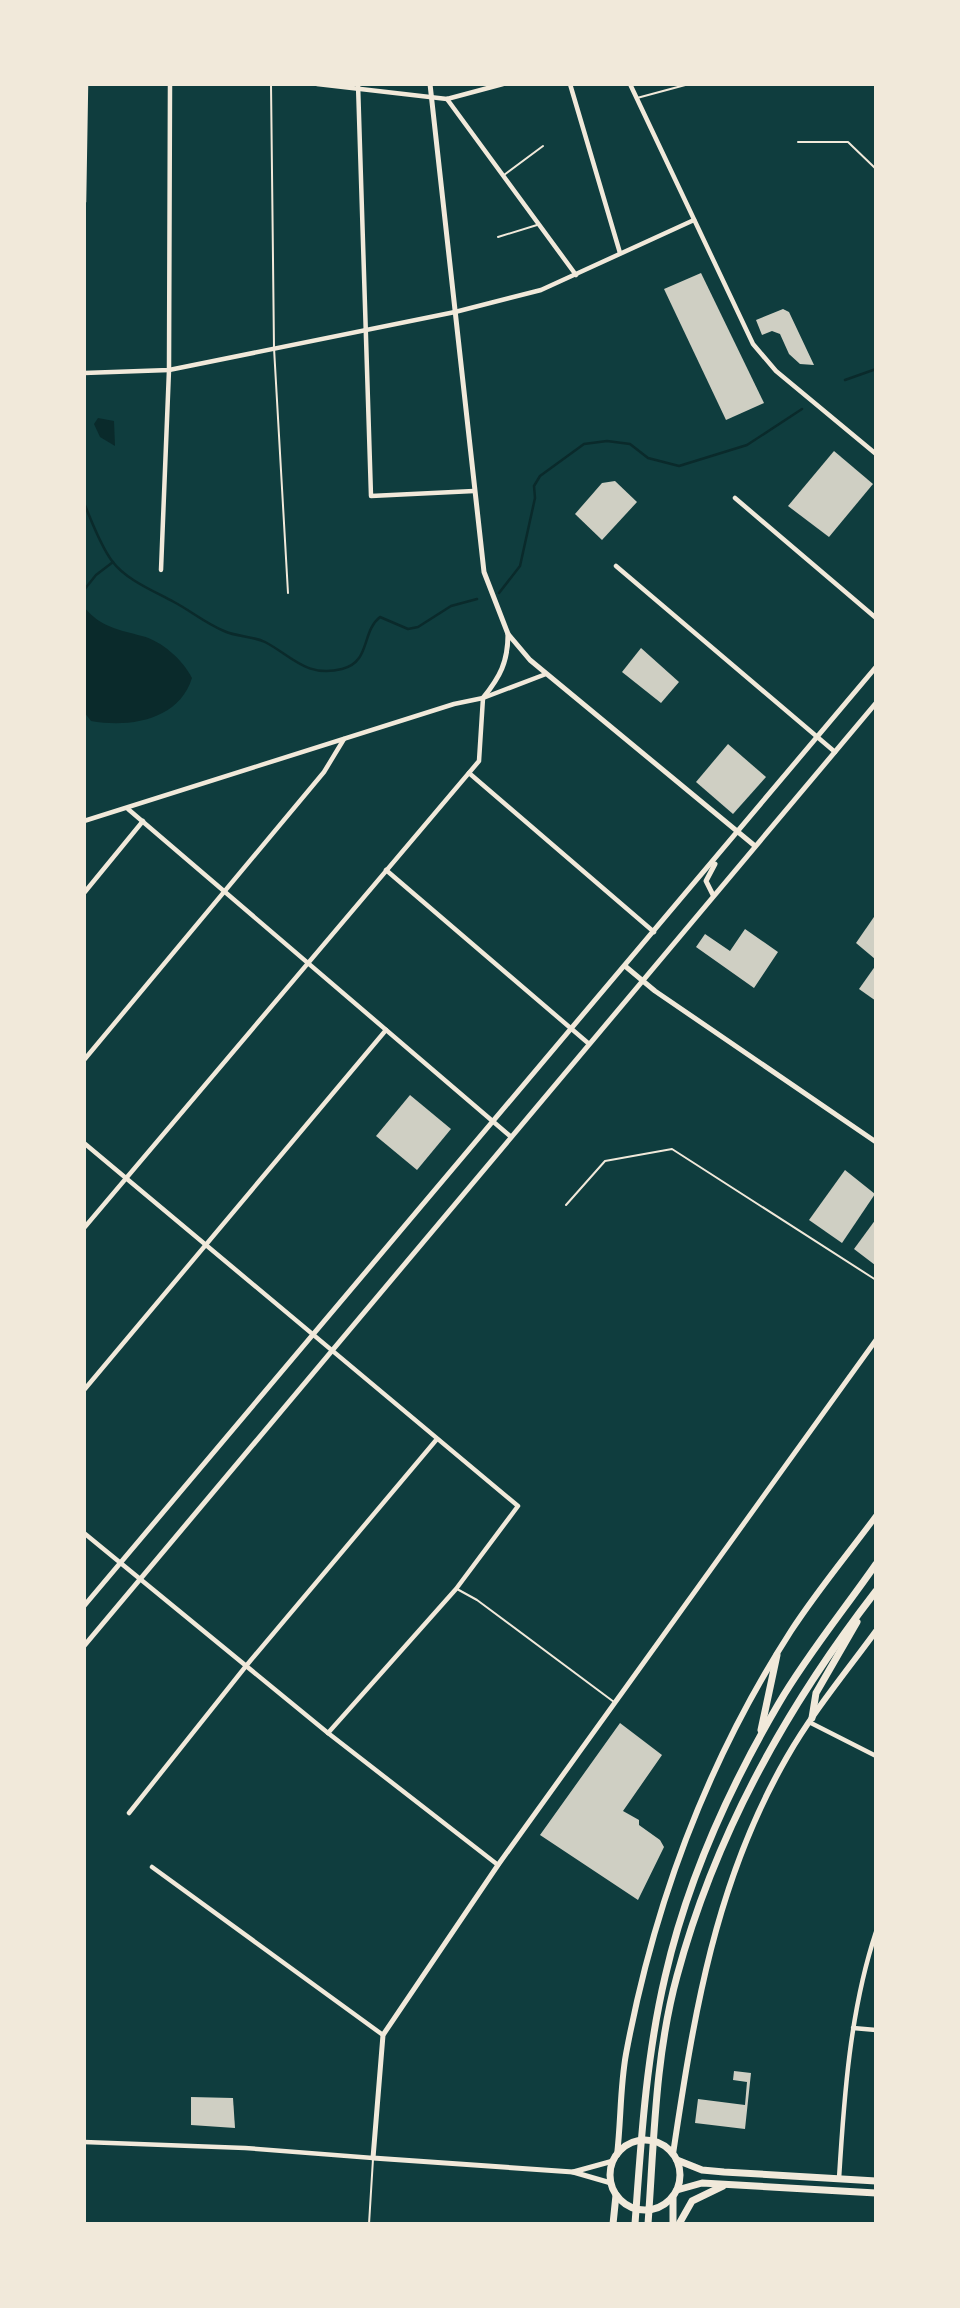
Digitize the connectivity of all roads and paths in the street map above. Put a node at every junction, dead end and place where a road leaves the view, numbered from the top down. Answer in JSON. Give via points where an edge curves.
{"nodes":[{"id":1,"x":86,"y":84,"type":"edge"},
{"id":2,"x":170,"y":84,"type":"edge"},
{"id":3,"x":271,"y":84,"type":"edge"},
{"id":4,"x":317,"y":84,"type":"edge"},
{"id":5,"x":430,"y":84,"type":"edge"},
{"id":6,"x":503,"y":84,"type":"edge"},
{"id":7,"x":570,"y":84,"type":"edge"},
{"id":8,"x":630,"y":84,"type":"edge"},
{"id":9,"x":689,"y":84,"type":"edge"},
{"id":10,"x":358,"y":87,"type":"edge"},
{"id":11,"x":432,"y":98,"type":"junction"},
{"id":12,"x":636,"y":98,"type":"junction"},
{"id":13,"x":447,"y":99,"type":"junction"},
{"id":14,"x":798,"y":142,"type":"dead end"},
{"id":15,"x":543,"y":146,"type":"dead end"},
{"id":16,"x":876,"y":169,"type":"edge"},
{"id":17,"x":503,"y":176,"type":"junction"},
{"id":18,"x":84,"y":202,"type":"edge"},
{"id":19,"x":694,"y":220,"type":"junction"},
{"id":20,"x":538,"y":225,"type":"junction"},
{"id":21,"x":498,"y":237,"type":"dead end"},
{"id":22,"x":620,"y":253,"type":"junction"},
{"id":23,"x":576,"y":275,"type":"junction"},
{"id":24,"x":455,"y":312,"type":"junction"},
{"id":25,"x":363,"y":329,"type":"junction"},
{"id":26,"x":274,"y":348,"type":"junction"},
{"id":27,"x":169,"y":370,"type":"junction"},
{"id":28,"x":84,"y":373,"type":"edge"},
{"id":29,"x":876,"y":454,"type":"edge"},
{"id":30,"x":474,"y":492,"type":"junction"},
{"id":31,"x":735,"y":498,"type":"dead end"},
{"id":32,"x":616,"y":566,"type":"dead end"},
{"id":33,"x":162,"y":570,"type":"dead end"},
{"id":34,"x":288,"y":593,"type":"dead end"},
{"id":35,"x":876,"y":618,"type":"edge"},
{"id":36,"x":508,"y":635,"type":"junction"},
{"id":37,"x":876,"y":667,"type":"edge"},
{"id":38,"x":546,"y":674,"type":"junction"},
{"id":39,"x":483,"y":698,"type":"junction"},
{"id":40,"x":876,"y":703,"type":"edge"},
{"id":41,"x":344,"y":738,"type":"junction"},
{"id":42,"x":818,"y":738,"type":"junction"},
{"id":43,"x":835,"y":752,"type":"junction"},
{"id":44,"x":469,"y":773,"type":"junction"},
{"id":45,"x":128,"y":809,"type":"junction"},
{"id":46,"x":84,"y":821,"type":"edge"},
{"id":47,"x":143,"y":821,"type":"junction"},
{"id":48,"x":738,"y":833,"type":"junction"},
{"id":49,"x":755,"y":846,"type":"junction"},
{"id":50,"x":719,"y":855,"type":"junction"},
{"id":51,"x":386,"y":870,"type":"junction"},
{"id":52,"x":84,"y":893,"type":"edge"},
{"id":53,"x":226,"y":893,"type":"junction"},
{"id":54,"x":713,"y":895,"type":"junction"},
{"id":55,"x":655,"y":932,"type":"junction"},
{"id":56,"x":307,"y":962,"type":"junction"},
{"id":57,"x":625,"y":966,"type":"junction"},
{"id":58,"x":641,"y":981,"type":"junction"},
{"id":59,"x":572,"y":1029,"type":"junction"},
{"id":60,"x":386,"y":1030,"type":"junction"},
{"id":61,"x":588,"y":1043,"type":"junction"},
{"id":62,"x":84,"y":1060,"type":"edge"},
{"id":63,"x":494,"y":1122,"type":"junction"},
{"id":64,"x":510,"y":1136,"type":"junction"},
{"id":65,"x":876,"y":1142,"type":"edge"},
{"id":66,"x":84,"y":1143,"type":"edge"},
{"id":67,"x":125,"y":1179,"type":"junction"},
{"id":68,"x":566,"y":1205,"type":"dead end"},
{"id":69,"x":84,"y":1227,"type":"edge"},
{"id":70,"x":206,"y":1245,"type":"junction"},
{"id":71,"x":876,"y":1280,"type":"edge"},
{"id":72,"x":315,"y":1335,"type":"junction"},
{"id":73,"x":876,"y":1340,"type":"edge"},
{"id":74,"x":332,"y":1350,"type":"junction"},
{"id":75,"x":84,"y":1390,"type":"edge"},
{"id":76,"x":437,"y":1439,"type":"junction"},
{"id":77,"x":876,"y":1516,"type":"edge"},
{"id":78,"x":84,"y":1534,"type":"edge"},
{"id":79,"x":119,"y":1562,"type":"junction"},
{"id":80,"x":876,"y":1564,"type":"edge"},
{"id":81,"x":140,"y":1580,"type":"junction"},
{"id":82,"x":456,"y":1588,"type":"junction"},
{"id":83,"x":876,"y":1591,"type":"edge"},
{"id":84,"x":84,"y":1606,"type":"edge"},
{"id":85,"x":860,"y":1611,"type":"junction"},
{"id":86,"x":876,"y":1631,"type":"edge"},
{"id":87,"x":84,"y":1646,"type":"edge"},
{"id":88,"x":777,"y":1655,"type":"junction"},
{"id":89,"x":246,"y":1666,"type":"junction"},
{"id":90,"x":615,"y":1703,"type":"junction"},
{"id":91,"x":811,"y":1720,"type":"junction"},
{"id":92,"x":328,"y":1734,"type":"junction"},
{"id":93,"x":760,"y":1737,"type":"junction"},
{"id":94,"x":876,"y":1756,"type":"edge"},
{"id":95,"x":129,"y":1813,"type":"dead end"},
{"id":96,"x":498,"y":1866,"type":"junction"},
{"id":97,"x":152,"y":1867,"type":"dead end"},
{"id":98,"x":876,"y":1931,"type":"edge"},
{"id":99,"x":853,"y":2028,"type":"junction"},
{"id":100,"x":876,"y":2030,"type":"edge"},
{"id":101,"x":383,"y":2035,"type":"junction"},
{"id":102,"x":84,"y":2142,"type":"edge"},
{"id":103,"x":675,"y":2157,"type":"junction"},
{"id":104,"x":373,"y":2158,"type":"junction"},
{"id":105,"x":615,"y":2158,"type":"junction"},
{"id":106,"x":573,"y":2172,"type":"junction"},
{"id":107,"x":838,"y":2180,"type":"junction"},
{"id":108,"x":876,"y":2181,"type":"edge"},
{"id":109,"x":611,"y":2183,"type":"junction"},
{"id":110,"x":724,"y":2185,"type":"junction"},
{"id":111,"x":675,"y":2193,"type":"junction"},
{"id":112,"x":876,"y":2193,"type":"edge"},
{"id":113,"x":616,"y":2195,"type":"junction"},
{"id":114,"x":369,"y":2224,"type":"edge"},
{"id":115,"x":613,"y":2224,"type":"edge"},
{"id":116,"x":635,"y":2224,"type":"edge"},
{"id":117,"x":648,"y":2224,"type":"edge"},
{"id":118,"x":673,"y":2224,"type":"edge"},
{"id":119,"x":679,"y":2224,"type":"edge"}],
"edges":[{"from":1,"to":18,"type":"street"},
{"from":2,"to":27,"type":"street"},
{"from":3,"to":26,"type":"lane"},
{"from":4,"to":10,"type":"street"},
{"from":5,"to":11,"type":"street"},
{"from":6,"to":13,"type":"street"},
{"from":7,"to":22,"type":"street"},
{"from":8,"to":12,"type":"street"},
{"from":9,"to":12,"type":"lane"},
{"from":10,"to":11,"type":"street"},
{"from":10,"to":25,"type":"street"},
{"from":11,"to":13,"type":"street"},
{"from":11,"to":24,"type":"street"},
{"from":12,"to":19,"type":"street"},
{"from":13,"to":17,"type":"street"},
{"from":14,"to":16,"type":"lane","via":[[848,142]]},
{"from":15,"to":17,"type":"lane"},
{"from":17,"to":20,"type":"street"},
{"from":19,"to":22,"type":"street"},
{"from":19,"to":29,"type":"street","via":[[745,331],[762,357]]},
{"from":20,"to":21,"type":"lane"},
{"from":20,"to":23,"type":"street"},
{"from":22,"to":23,"type":"street"},
{"from":23,"to":24,"type":"street","via":[[541,290]]},
{"from":24,"to":25,"type":"street"},
{"from":24,"to":30,"type":"street"},
{"from":25,"to":26,"type":"street"},
{"from":25,"to":30,"type":"street","via":[[371,495]]},
{"from":26,"to":27,"type":"street"},
{"from":26,"to":34,"type":"lane"},
{"from":27,"to":28,"type":"street"},
{"from":27,"to":33,"type":"street"},
{"from":30,"to":36,"type":"street","via":[[484,572]]},
{"from":31,"to":35,"type":"street"},
{"from":32,"to":42,"type":"street"},
{"from":36,"to":38,"type":"street"},
{"from":36,"to":39,"type":"street","via":[[500,678]]},
{"from":37,"to":42,"type":"street"},
{"from":38,"to":39,"type":"street"},
{"from":38,"to":48,"type":"street"},
{"from":39,"to":41,"type":"street"},
{"from":39,"to":44,"type":"street","via":[[479,761]]},
{"from":40,"to":43,"type":"street"},
{"from":41,"to":45,"type":"street"},
{"from":41,"to":53,"type":"street","via":[[324,772]]},
{"from":42,"to":43,"type":"street"},
{"from":42,"to":48,"type":"street"},
{"from":43,"to":49,"type":"street"},
{"from":44,"to":51,"type":"street"},
{"from":44,"to":55,"type":"street"},
{"from":45,"to":46,"type":"street"},
{"from":45,"to":47,"type":"street"},
{"from":47,"to":52,"type":"street"},
{"from":47,"to":53,"type":"street"},
{"from":48,"to":49,"type":"street"},
{"from":48,"to":50,"type":"street"},
{"from":49,"to":54,"type":"street"},
{"from":50,"to":54,"type":"street","via":[[706,881]]},
{"from":50,"to":55,"type":"street"},
{"from":51,"to":56,"type":"street"},
{"from":51,"to":59,"type":"street"},
{"from":53,"to":56,"type":"street"},
{"from":53,"to":62,"type":"street"},
{"from":54,"to":58,"type":"street"},
{"from":55,"to":57,"type":"street"},
{"from":56,"to":60,"type":"street"},
{"from":56,"to":67,"type":"street"},
{"from":57,"to":58,"type":"street"},
{"from":57,"to":59,"type":"street"},
{"from":58,"to":61,"type":"street"},
{"from":58,"to":65,"type":"street"},
{"from":59,"to":61,"type":"street"},
{"from":59,"to":63,"type":"street"},
{"from":60,"to":63,"type":"street"},
{"from":60,"to":70,"type":"street"},
{"from":61,"to":64,"type":"street"},
{"from":63,"to":64,"type":"street"},
{"from":63,"to":72,"type":"street"},
{"from":64,"to":74,"type":"street"},
{"from":66,"to":67,"type":"street"},
{"from":67,"to":69,"type":"street"},
{"from":67,"to":70,"type":"street"},
{"from":68,"to":71,"type":"lane","via":[[605,1161],[672,1149]]},
{"from":70,"to":72,"type":"street"},
{"from":70,"to":75,"type":"street"},
{"from":72,"to":74,"type":"street"},
{"from":72,"to":79,"type":"street"},
{"from":73,"to":90,"type":"street"},
{"from":74,"to":76,"type":"street"},
{"from":74,"to":81,"type":"street"},
{"from":76,"to":82,"type":"street","via":[[518,1506]]},
{"from":76,"to":89,"type":"street"},
{"from":77,"to":88,"type":"main road"},
{"from":78,"to":79,"type":"street"},
{"from":79,"to":81,"type":"street"},
{"from":79,"to":84,"type":"street"},
{"from":80,"to":93,"type":"main road"},
{"from":81,"to":87,"type":"street"},
{"from":81,"to":89,"type":"street"},
{"from":82,"to":90,"type":"lane"},
{"from":82,"to":92,"type":"street"},
{"from":83,"to":85,"type":"main road"},
{"from":85,"to":91,"type":"main road","via":[[853,1633],[816,1693]]},
{"from":85,"to":117,"type":"main road","via":[[795,1706],[732,1823],[677,1978],[661,2060]]},
{"from":86,"to":91,"type":"main road"},
{"from":88,"to":93,"type":"main road"},
{"from":88,"to":105,"type":"main road","via":[[703,1794],[660,1913],[625,2056]]},
{"from":89,"to":92,"type":"street"},
{"from":89,"to":95,"type":"street"},
{"from":90,"to":96,"type":"street"},
{"from":91,"to":94,"type":"street"},
{"from":91,"to":103,"type":"main road","via":[[786,1758],[724,1894],[709,1946]]},
{"from":92,"to":96,"type":"street"},
{"from":93,"to":116,"type":"main road","via":[[719,1819],[664,1978],[642,2119]]},
{"from":96,"to":101,"type":"street"},
{"from":97,"to":101,"type":"street"},
{"from":98,"to":99,"type":"street"},
{"from":99,"to":100,"type":"street"},
{"from":99,"to":107,"type":"street"},
{"from":101,"to":104,"type":"street"},
{"from":102,"to":104,"type":"street"},
{"from":103,"to":105,"type":"main road","via":[[661,2144],[646,2140],[626,2146]]},
{"from":103,"to":107,"type":"main road","via":[[702,2170]]},
{"from":103,"to":111,"type":"main road","via":[[680,2175]]},
{"from":104,"to":106,"type":"street"},
{"from":104,"to":114,"type":"lane"},
{"from":105,"to":106,"type":"street"},
{"from":105,"to":109,"type":"main road"},
{"from":106,"to":109,"type":"street"},
{"from":107,"to":108,"type":"main road"},
{"from":109,"to":113,"type":"main road"},
{"from":110,"to":111,"type":"main road","via":[[702,2183]]},
{"from":110,"to":112,"type":"main road"},
{"from":110,"to":119,"type":"main road","via":[[692,2201]]},
{"from":111,"to":113,"type":"main road","via":[[662,2207],[647,2210],[633,2208]]},
{"from":111,"to":118,"type":"main road"},
{"from":113,"to":115,"type":"main road"}]}
